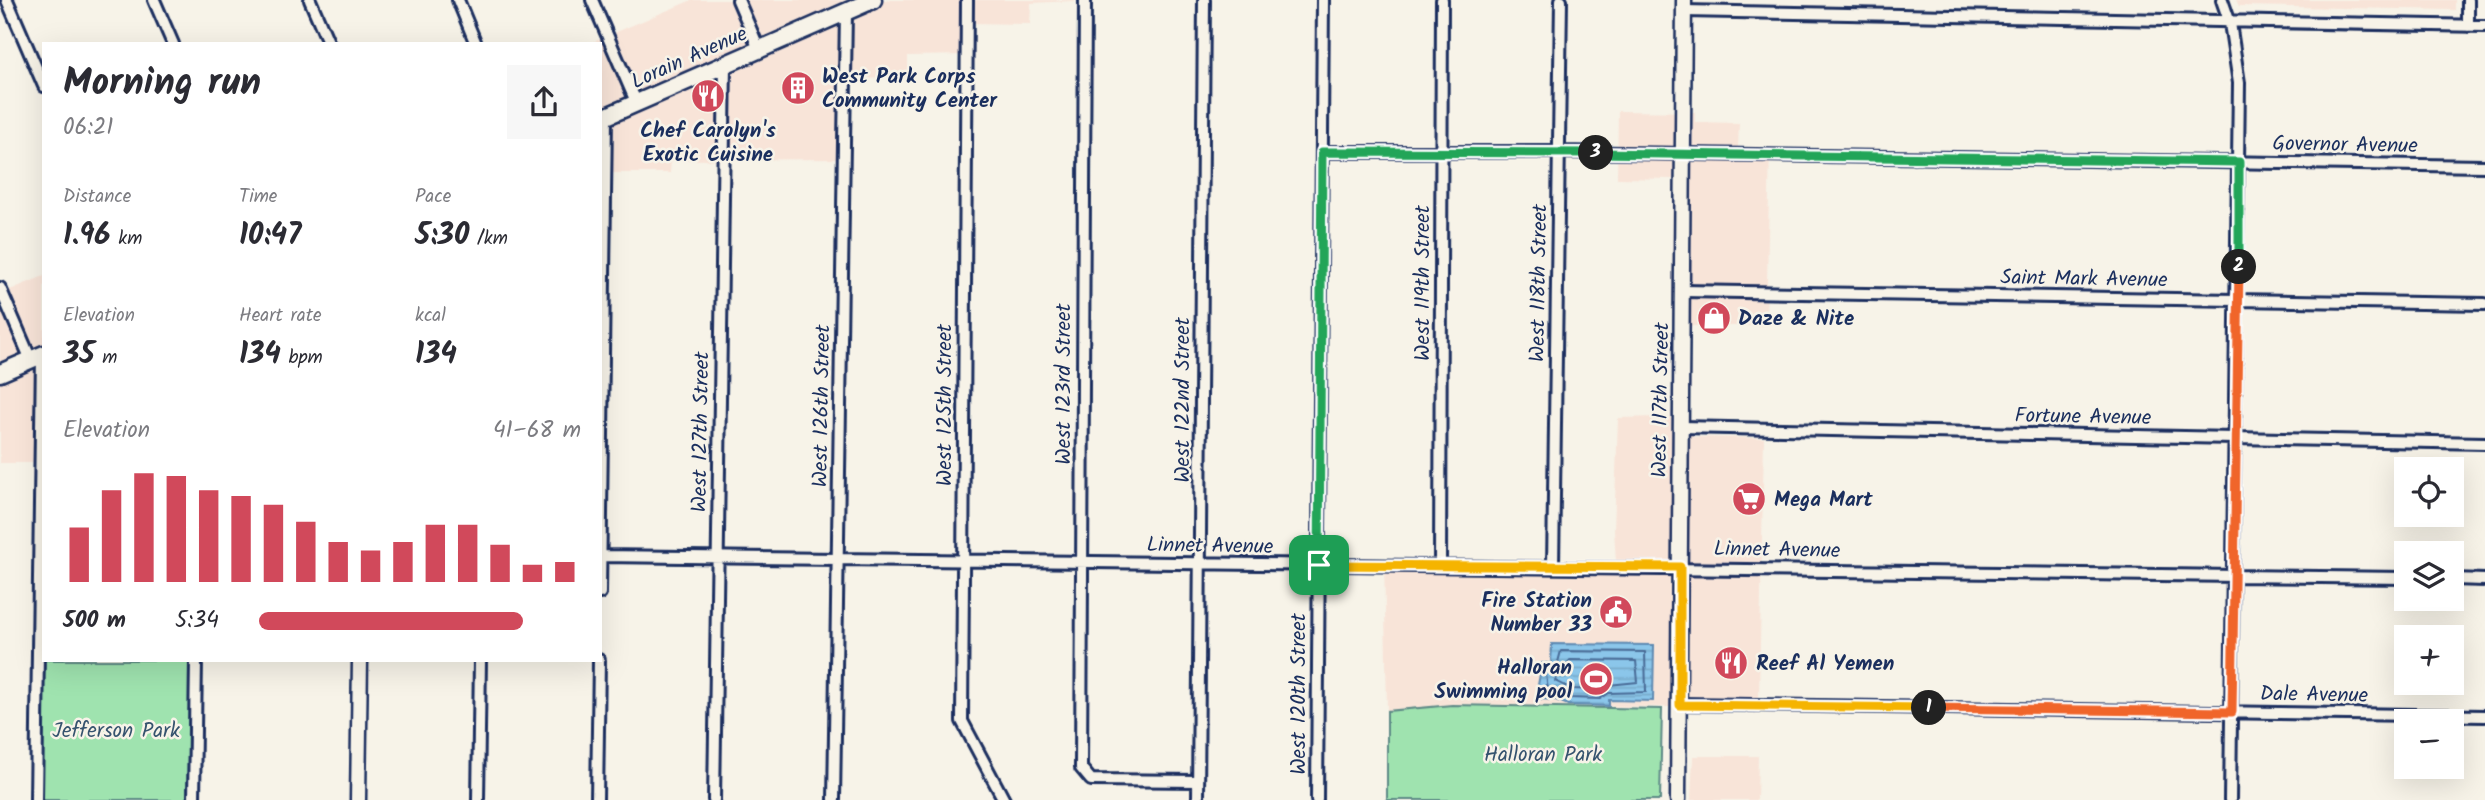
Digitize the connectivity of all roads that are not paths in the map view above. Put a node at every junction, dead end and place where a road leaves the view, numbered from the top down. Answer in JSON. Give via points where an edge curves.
{"nodes":[{"id":1,"x":7,"y":0,"type":"edge"},
{"id":2,"x":154,"y":0,"type":"edge"},
{"id":3,"x":310,"y":0,"type":"edge"},
{"id":4,"x":458,"y":0,"type":"edge"},
{"id":5,"x":592,"y":0,"type":"edge"},
{"id":6,"x":738,"y":0,"type":"edge"},
{"id":7,"x":873,"y":0,"type":"edge"},
{"id":8,"x":967,"y":0,"type":"edge"},
{"id":9,"x":1085,"y":0,"type":"edge"},
{"id":10,"x":1204,"y":0,"type":"edge"},
{"id":11,"x":1323,"y":0,"type":"edge"},
{"id":12,"x":1442,"y":0,"type":"edge"},
{"id":13,"x":1560,"y":0,"type":"edge"},
{"id":14,"x":2222,"y":0,"type":"edge"},
{"id":15,"x":2468,"y":0,"type":"edge"},
{"id":16,"x":1684,"y":6,"type":"edge"},
{"id":17,"x":846,"y":12,"type":"junction"},
{"id":18,"x":2230,"y":23,"type":"junction"},
{"id":19,"x":2468,"y":26,"type":"junction"},
{"id":20,"x":2485,"y":26,"type":"edge"},
{"id":21,"x":172,"y":42,"type":"edge"},
{"id":22,"x":328,"y":42,"type":"edge"},
{"id":23,"x":475,"y":42,"type":"edge"},
{"id":24,"x":759,"y":48,"type":"junction"},
{"id":25,"x":725,"y":64,"type":"junction"},
{"id":26,"x":42,"y":81,"type":"edge"},
{"id":27,"x":637,"y":104,"type":"junction"},
{"id":28,"x":603,"y":118,"type":"edge"},
{"id":29,"x":1322,"y":152,"type":"junction"},
{"id":30,"x":1441,"y":152,"type":"junction"},
{"id":31,"x":1560,"y":152,"type":"junction"},
{"id":32,"x":1684,"y":154,"type":"junction"},
{"id":33,"x":2239,"y":162,"type":"junction"},
{"id":34,"x":2485,"y":166,"type":"edge"},
{"id":35,"x":0,"y":288,"type":"edge"},
{"id":36,"x":1683,"y":291,"type":"junction"},
{"id":37,"x":2239,"y":300,"type":"junction"},
{"id":38,"x":2485,"y":304,"type":"edge"},
{"id":39,"x":602,"y":337,"type":"edge"},
{"id":40,"x":40,"y":356,"type":"edge"},
{"id":41,"x":0,"y":373,"type":"edge"},
{"id":42,"x":1681,"y":427,"type":"junction"},
{"id":43,"x":2236,"y":439,"type":"junction"},
{"id":44,"x":2485,"y":443,"type":"edge"},
{"id":45,"x":602,"y":556,"type":"edge"},
{"id":46,"x":718,"y":557,"type":"junction"},
{"id":47,"x":837,"y":559,"type":"junction"},
{"id":48,"x":962,"y":561,"type":"junction"},
{"id":49,"x":1082,"y":562,"type":"junction"},
{"id":50,"x":1200,"y":564,"type":"junction"},
{"id":51,"x":1319,"y":565,"type":"junction"},
{"id":52,"x":1440,"y":566,"type":"junction"},
{"id":53,"x":1553,"y":566,"type":"junction"},
{"id":54,"x":1680,"y":567,"type":"junction"},
{"id":55,"x":2234,"y":576,"type":"junction"},
{"id":56,"x":2394,"y":578,"type":"edge"},
{"id":57,"x":2464,"y":579,"type":"edge"},
{"id":58,"x":2485,"y":580,"type":"edge"},
{"id":59,"x":197,"y":662,"type":"edge"},
{"id":60,"x":360,"y":662,"type":"edge"},
{"id":61,"x":480,"y":662,"type":"edge"},
{"id":62,"x":599,"y":662,"type":"edge"},
{"id":63,"x":1680,"y":705,"type":"junction"},
{"id":64,"x":2232,"y":712,"type":"junction"},
{"id":65,"x":2485,"y":716,"type":"edge"},
{"id":66,"x":1198,"y":781,"type":"junction"},
{"id":67,"x":36,"y":800,"type":"edge"},
{"id":68,"x":194,"y":800,"type":"edge"},
{"id":69,"x":358,"y":800,"type":"edge"},
{"id":70,"x":478,"y":800,"type":"edge"},
{"id":71,"x":597,"y":800,"type":"edge"},
{"id":72,"x":715,"y":800,"type":"edge"},
{"id":73,"x":834,"y":800,"type":"edge"},
{"id":74,"x":1004,"y":800,"type":"edge"},
{"id":75,"x":1198,"y":800,"type":"edge"},
{"id":76,"x":1317,"y":800,"type":"edge"},
{"id":77,"x":1678,"y":800,"type":"edge"},
{"id":78,"x":2230,"y":800,"type":"edge"}],
"edges":[{"from":1,"to":26,"type":"street"},
{"from":2,"to":21,"type":"street"},
{"from":3,"to":22,"type":"street"},
{"from":4,"to":23,"type":"street"},
{"from":5,"to":27,"type":"street"},
{"from":6,"to":24,"type":"street"},
{"from":7,"to":17,"type":"main road","name":"Lorain Avenue"},
{"from":8,"to":48,"type":"street","name":"West 125th Street"},
{"from":9,"to":49,"type":"street","name":"West 123rd Street"},
{"from":10,"to":50,"type":"street","name":"West 122nd Street"},
{"from":11,"to":29,"type":"street","name":"West 120th Street"},
{"from":12,"to":30,"type":"street","name":"West 119th Street"},
{"from":13,"to":31,"type":"street","name":"West 118th Street"},
{"from":14,"to":18,"type":"street"},
{"from":15,"to":19,"type":"street"},
{"from":16,"to":18,"type":"street"},
{"from":16,"to":32,"type":"main road","name":"West 117th Street"},
{"from":17,"to":24,"type":"main road","name":"Lorain Avenue"},
{"from":17,"to":47,"type":"street","name":"West 126th Street"},
{"from":18,"to":19,"type":"street"},
{"from":18,"to":33,"type":"street","via":[[2239,83]]},
{"from":19,"to":20,"type":"street"},
{"from":24,"to":25,"type":"main road","name":"Lorain Avenue"},
{"from":25,"to":27,"type":"main road","name":"Lorain Avenue"},
{"from":25,"to":46,"type":"street","name":"West 127th Street"},
{"from":27,"to":28,"type":"main road","name":"Lorain Avenue"},
{"from":28,"to":39,"type":"street"},
{"from":29,"to":30,"type":"street","name":"Governor Avenue"},
{"from":29,"to":51,"type":"street","name":"West 120th Street"},
{"from":30,"to":31,"type":"street","name":"Governor Avenue"},
{"from":30,"to":52,"type":"street","name":"West 119th Street"},
{"from":31,"to":32,"type":"street","name":"Governor Avenue"},
{"from":31,"to":53,"type":"street","name":"West 118th Street"},
{"from":32,"to":33,"type":"street","name":"Governor Avenue"},
{"from":32,"to":36,"type":"main road","name":"West 117th Street"},
{"from":33,"to":34,"type":"street","name":"Governor Avenue"},
{"from":33,"to":37,"type":"street"},
{"from":35,"to":40,"type":"street"},
{"from":36,"to":37,"type":"street","name":"Saint Mark Avenue"},
{"from":36,"to":42,"type":"main road","name":"West 117th Street"},
{"from":37,"to":38,"type":"street","name":"Saint Mark Avenue"},
{"from":37,"to":43,"type":"street"},
{"from":40,"to":41,"type":"main road"},
{"from":40,"to":67,"type":"street"},
{"from":42,"to":43,"type":"street","name":"Fortune Avenue"},
{"from":42,"to":54,"type":"main road","name":"West 117th Street"},
{"from":43,"to":44,"type":"street","name":"Fortune Avenue"},
{"from":43,"to":55,"type":"street"},
{"from":45,"to":46,"type":"street","name":"Linnet Avenue"},
{"from":46,"to":47,"type":"street","name":"Linnet Avenue"},
{"from":46,"to":72,"type":"street","name":"West 127th Street"},
{"from":47,"to":48,"type":"street","name":"Linnet Avenue"},
{"from":47,"to":73,"type":"street","name":"West 126th Street"},
{"from":48,"to":49,"type":"street","name":"Linnet Avenue"},
{"from":48,"to":74,"type":"street","name":"West 125th Street","via":[[962,721]]},
{"from":49,"to":50,"type":"street","name":"Linnet Avenue"},
{"from":49,"to":66,"type":"street","name":"West 123rd Street","via":[[1081,768],[1091,780]]},
{"from":50,"to":51,"type":"street","name":"Linnet Avenue"},
{"from":50,"to":66,"type":"street","name":"West 122nd Street"},
{"from":51,"to":52,"type":"street","name":"Linnet Avenue"},
{"from":51,"to":76,"type":"street","name":"West 120th Street"},
{"from":52,"to":53,"type":"street","name":"Linnet Avenue"},
{"from":53,"to":54,"type":"street","name":"Linnet Avenue"},
{"from":54,"to":55,"type":"street","name":"Linnet Avenue"},
{"from":54,"to":63,"type":"main road","name":"West 117th Street"},
{"from":55,"to":56,"type":"street","name":"Linnet Avenue"},
{"from":55,"to":64,"type":"street"},
{"from":57,"to":58,"type":"street"},
{"from":59,"to":68,"type":"street"},
{"from":60,"to":69,"type":"main road"},
{"from":61,"to":70,"type":"street"},
{"from":62,"to":71,"type":"street"},
{"from":63,"to":64,"type":"street","name":"Dale Avenue"},
{"from":63,"to":77,"type":"main road","name":"West 117th Street"},
{"from":64,"to":65,"type":"street","name":"Dale Avenue"},
{"from":64,"to":78,"type":"street"},
{"from":66,"to":75,"type":"street","name":"West 122nd Street"}]}
